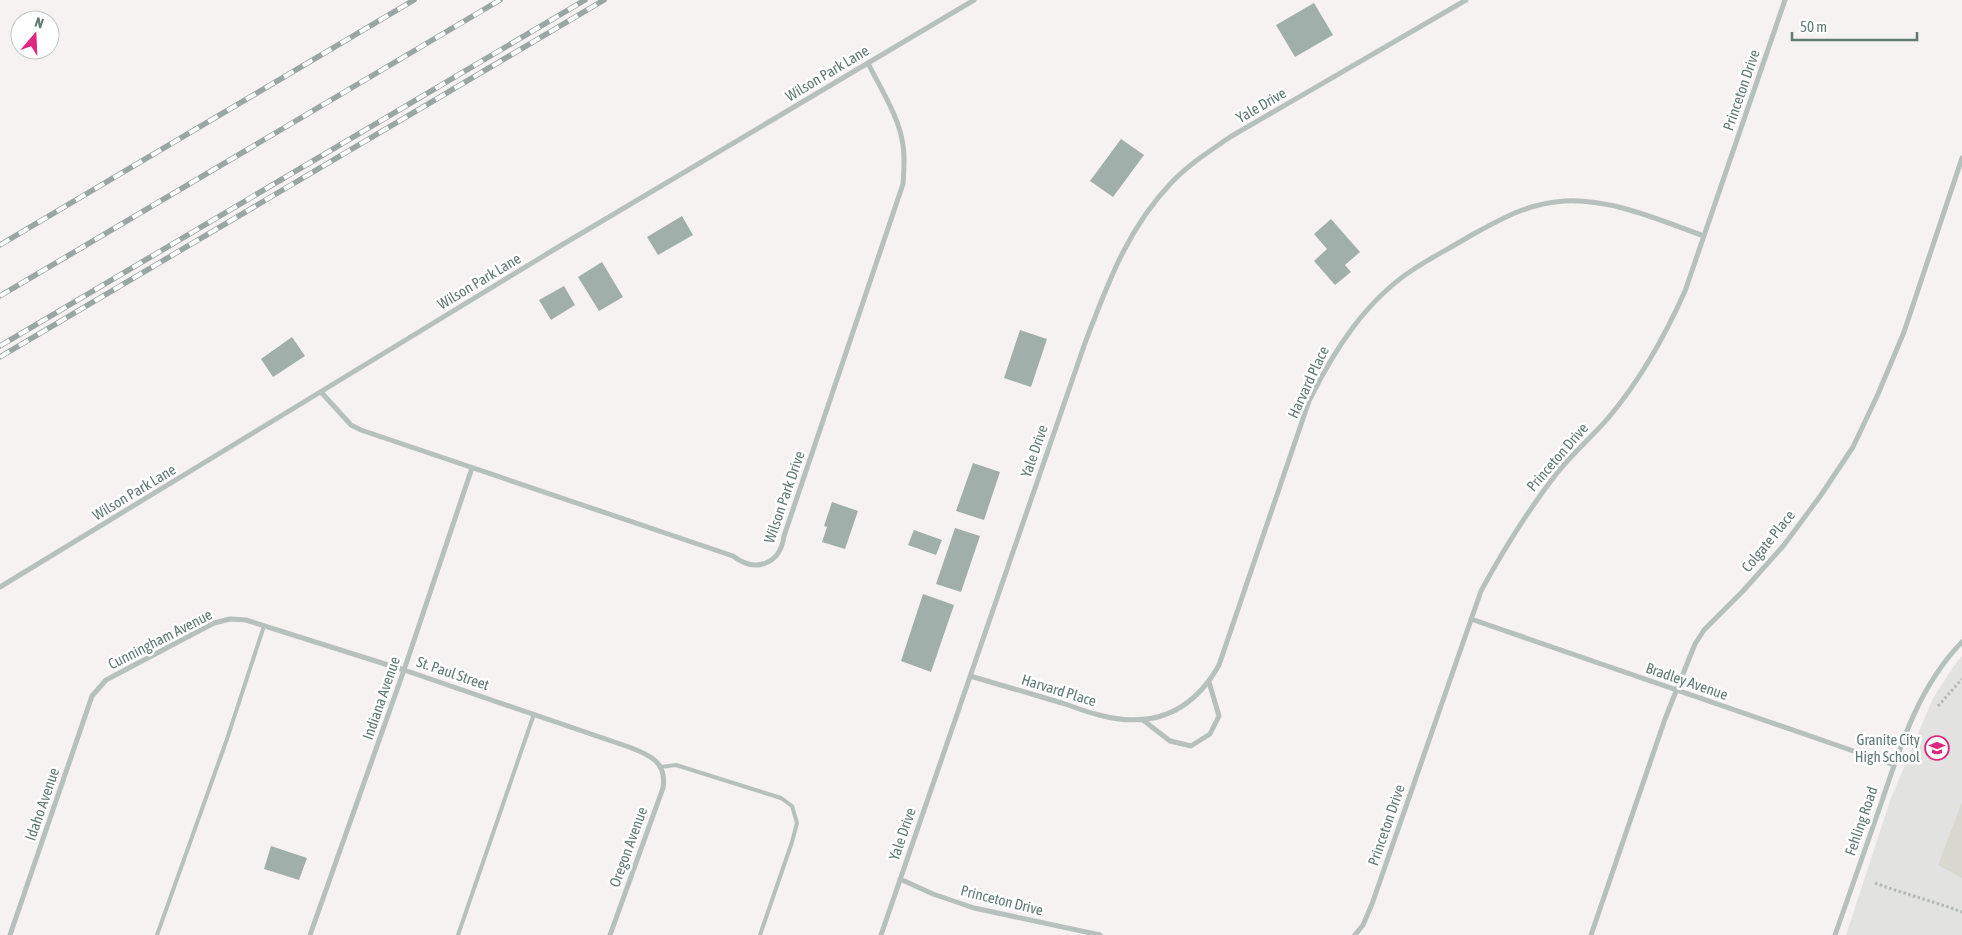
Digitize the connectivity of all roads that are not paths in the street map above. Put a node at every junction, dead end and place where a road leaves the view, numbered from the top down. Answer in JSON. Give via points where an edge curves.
{"nodes":[{"id":1,"x":974,"y":0,"type":"edge"},
{"id":2,"x":1466,"y":0,"type":"edge"},
{"id":3,"x":1785,"y":0,"type":"edge"},
{"id":4,"x":868,"y":63,"type":"junction"},
{"id":5,"x":1962,"y":158,"type":"edge"},
{"id":6,"x":1704,"y":236,"type":"junction"},
{"id":7,"x":322,"y":392,"type":"junction"},
{"id":8,"x":472,"y":468,"type":"junction"},
{"id":9,"x":0,"y":587,"type":"edge"},
{"id":10,"x":230,"y":619,"type":"joint"},
{"id":11,"x":1471,"y":619,"type":"junction"},
{"id":12,"x":264,"y":626,"type":"junction"},
{"id":13,"x":1962,"y":642,"type":"edge"},
{"id":14,"x":404,"y":670,"type":"junction"},
{"id":15,"x":970,"y":676,"type":"junction"},
{"id":16,"x":1209,"y":682,"type":"junction"},
{"id":17,"x":102,"y":683,"type":"joint"},
{"id":18,"x":1676,"y":691,"type":"junction"},
{"id":19,"x":534,"y":714,"type":"junction"},
{"id":20,"x":1143,"y":719,"type":"junction"},
{"id":21,"x":1894,"y":765,"type":"junction"},
{"id":22,"x":660,"y":767,"type":"junction"},
{"id":23,"x":900,"y":879,"type":"junction"},
{"id":24,"x":10,"y":935,"type":"edge"},
{"id":25,"x":156,"y":935,"type":"edge"},
{"id":26,"x":310,"y":935,"type":"edge"},
{"id":27,"x":458,"y":935,"type":"edge"},
{"id":28,"x":610,"y":935,"type":"edge"},
{"id":29,"x":760,"y":935,"type":"edge"},
{"id":30,"x":881,"y":935,"type":"edge"},
{"id":31,"x":1100,"y":935,"type":"edge"},
{"id":32,"x":1355,"y":935,"type":"edge"},
{"id":33,"x":1591,"y":935,"type":"edge"},
{"id":34,"x":1835,"y":935,"type":"edge"}],
"edges":[{"from":1,"to":4,"type":"street","name":"Wilson Park Lane"},
{"from":2,"to":15,"type":"street","name":"Yale Drive","via":[[1230,137],[1173,181],[1148,210],[1115,267],[1084,343]]},
{"from":3,"to":6,"type":"street","name":"Princeton Drive"},
{"from":4,"to":7,"type":"street","name":"Wilson Park Lane"},
{"from":4,"to":8,"type":"street","name":"Wilson Park Drive","via":[[897,123],[903,143],[903,184],[778,554],[761,565],[741,562],[733,556]]},
{"from":5,"to":18,"type":"street","name":"Colgate Place","via":[[1904,332],[1853,447],[1784,545],[1704,630]]},
{"from":6,"to":11,"type":"street","name":"Princeton Drive","via":[[1685,291],[1655,353],[1608,418],[1559,470],[1530,508],[1504,548]]},
{"from":6,"to":16,"type":"street","name":"Harvard Place","via":[[1618,206],[1591,201],[1537,205],[1509,214],[1477,232],[1413,270],[1385,293],[1341,342],[1309,401],[1219,665]]},
{"from":7,"to":8,"type":"street","name":"Wilson Park Drive","via":[[351,425]]},
{"from":7,"to":9,"type":"street","name":"Wilson Park Lane"},
{"from":8,"to":14,"type":"street","name":"Indiana Avenue"},
{"from":10,"to":12,"type":"street","name":"St. Paul Street"},
{"from":10,"to":17,"type":"street","name":"Cunningham Avenue","via":[[214,623]]},
{"from":11,"to":18,"type":"street","name":"Bradley Avenue"},
{"from":11,"to":32,"type":"street","name":"Princeton Drive","via":[[1372,904]]},
{"from":12,"to":14,"type":"street","name":"St. Paul Street"},
{"from":12,"to":25,"type":"lane"},
{"from":13,"to":21,"type":"street","name":"Fehling Road","via":[[1928,686]]},
{"from":14,"to":19,"type":"street","name":"St. Paul Street"},
{"from":14,"to":26,"type":"street","name":"Indiana Avenue"},
{"from":15,"to":20,"type":"street","name":"Harvard Place","via":[[1099,716]]},
{"from":15,"to":23,"type":"street","name":"Yale Drive"},
{"from":16,"to":20,"type":"street","name":"Harvard Place","via":[[1182,707]]},
{"from":16,"to":20,"type":"street","via":[[1219,716],[1210,734],[1191,746],[1170,741]]},
{"from":17,"to":24,"type":"street","name":"Idaho Avenue","via":[[86,711]]},
{"from":18,"to":21,"type":"street","name":"Bradley Avenue"},
{"from":18,"to":33,"type":"street","name":"Colgate Place"},
{"from":19,"to":22,"type":"street","name":"St. Paul Street","via":[[647,754]]},
{"from":19,"to":27,"type":"lane"},
{"from":21,"to":34,"type":"street","name":"Fehling Road"},
{"from":22,"to":28,"type":"street","name":"Oregon Avenue","via":[[663,788]]},
{"from":22,"to":29,"type":"lane","via":[[676,765],[781,798],[792,806],[797,823]]},
{"from":23,"to":30,"type":"street","name":"Yale Drive"},
{"from":23,"to":31,"type":"street","name":"Princeton Drive","via":[[974,908]]}]}
